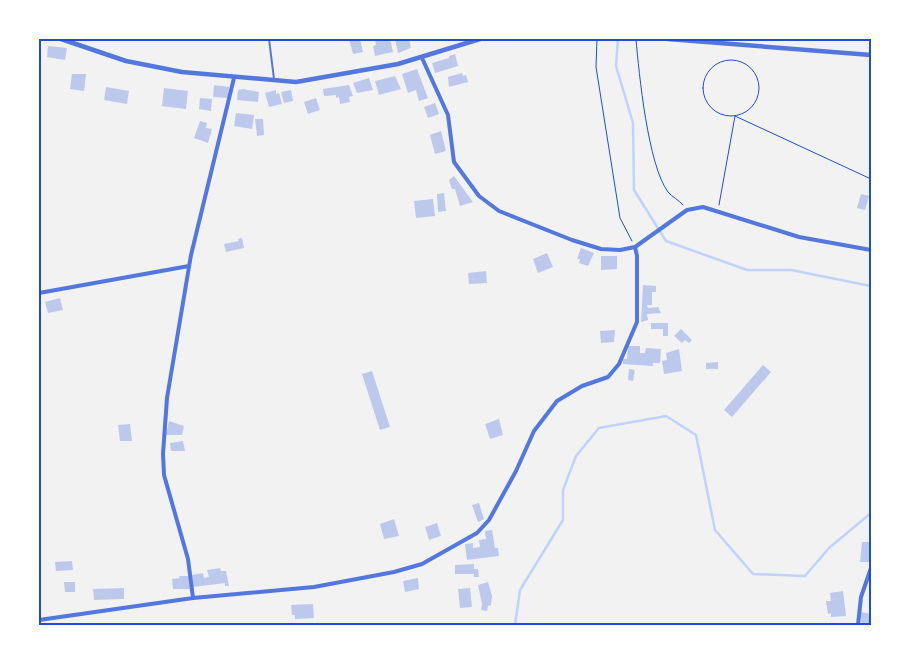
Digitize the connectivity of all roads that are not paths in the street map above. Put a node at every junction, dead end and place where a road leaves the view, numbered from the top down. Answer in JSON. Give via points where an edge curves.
{"nodes":[{"id":1,"x":61,"y":39,"type":"edge"},
{"id":2,"x":269,"y":39,"type":"edge"},
{"id":3,"x":480,"y":39,"type":"edge"},
{"id":4,"x":668,"y":39,"type":"edge"},
{"id":5,"x":871,"y":54,"type":"edge"},
{"id":6,"x":422,"y":58,"type":"junction"},
{"id":7,"x":234,"y":78,"type":"junction"},
{"id":8,"x":274,"y":82,"type":"junction"},
{"id":9,"x":634,"y":247,"type":"junction"},
{"id":10,"x":871,"y":250,"type":"edge"},
{"id":11,"x":189,"y":266,"type":"junction"},
{"id":12,"x":39,"y":293,"type":"edge"},
{"id":13,"x":871,"y":568,"type":"edge"},
{"id":14,"x":193,"y":598,"type":"junction"},
{"id":15,"x":39,"y":620,"type":"edge"},
{"id":16,"x":858,"y":625,"type":"edge"}],
"edges":[{"from":1,"to":7,"type":"street","via":[[126,61]]},
{"from":2,"to":8,"type":"lane"},
{"from":3,"to":6,"type":"street"},
{"from":4,"to":5,"type":"street"},
{"from":6,"to":8,"type":"street","via":[[322,78]]},
{"from":6,"to":9,"type":"street","via":[[448,115],[454,162],[480,196],[499,211],[572,240],[601,249]]},
{"from":7,"to":8,"type":"street"},
{"from":7,"to":11,"type":"street"},
{"from":9,"to":10,"type":"street","via":[[673,218],[703,207],[799,237]]},
{"from":9,"to":14,"type":"street","via":[[637,256],[637,322],[619,364],[608,377],[582,386],[558,401],[534,431],[489,520],[477,533],[422,564],[394,572],[314,587]]},
{"from":11,"to":12,"type":"street"},
{"from":11,"to":14,"type":"street","via":[[167,398],[163,454],[164,475],[191,573]]},
{"from":13,"to":16,"type":"street","via":[[862,596]]},
{"from":14,"to":15,"type":"street"}]}
